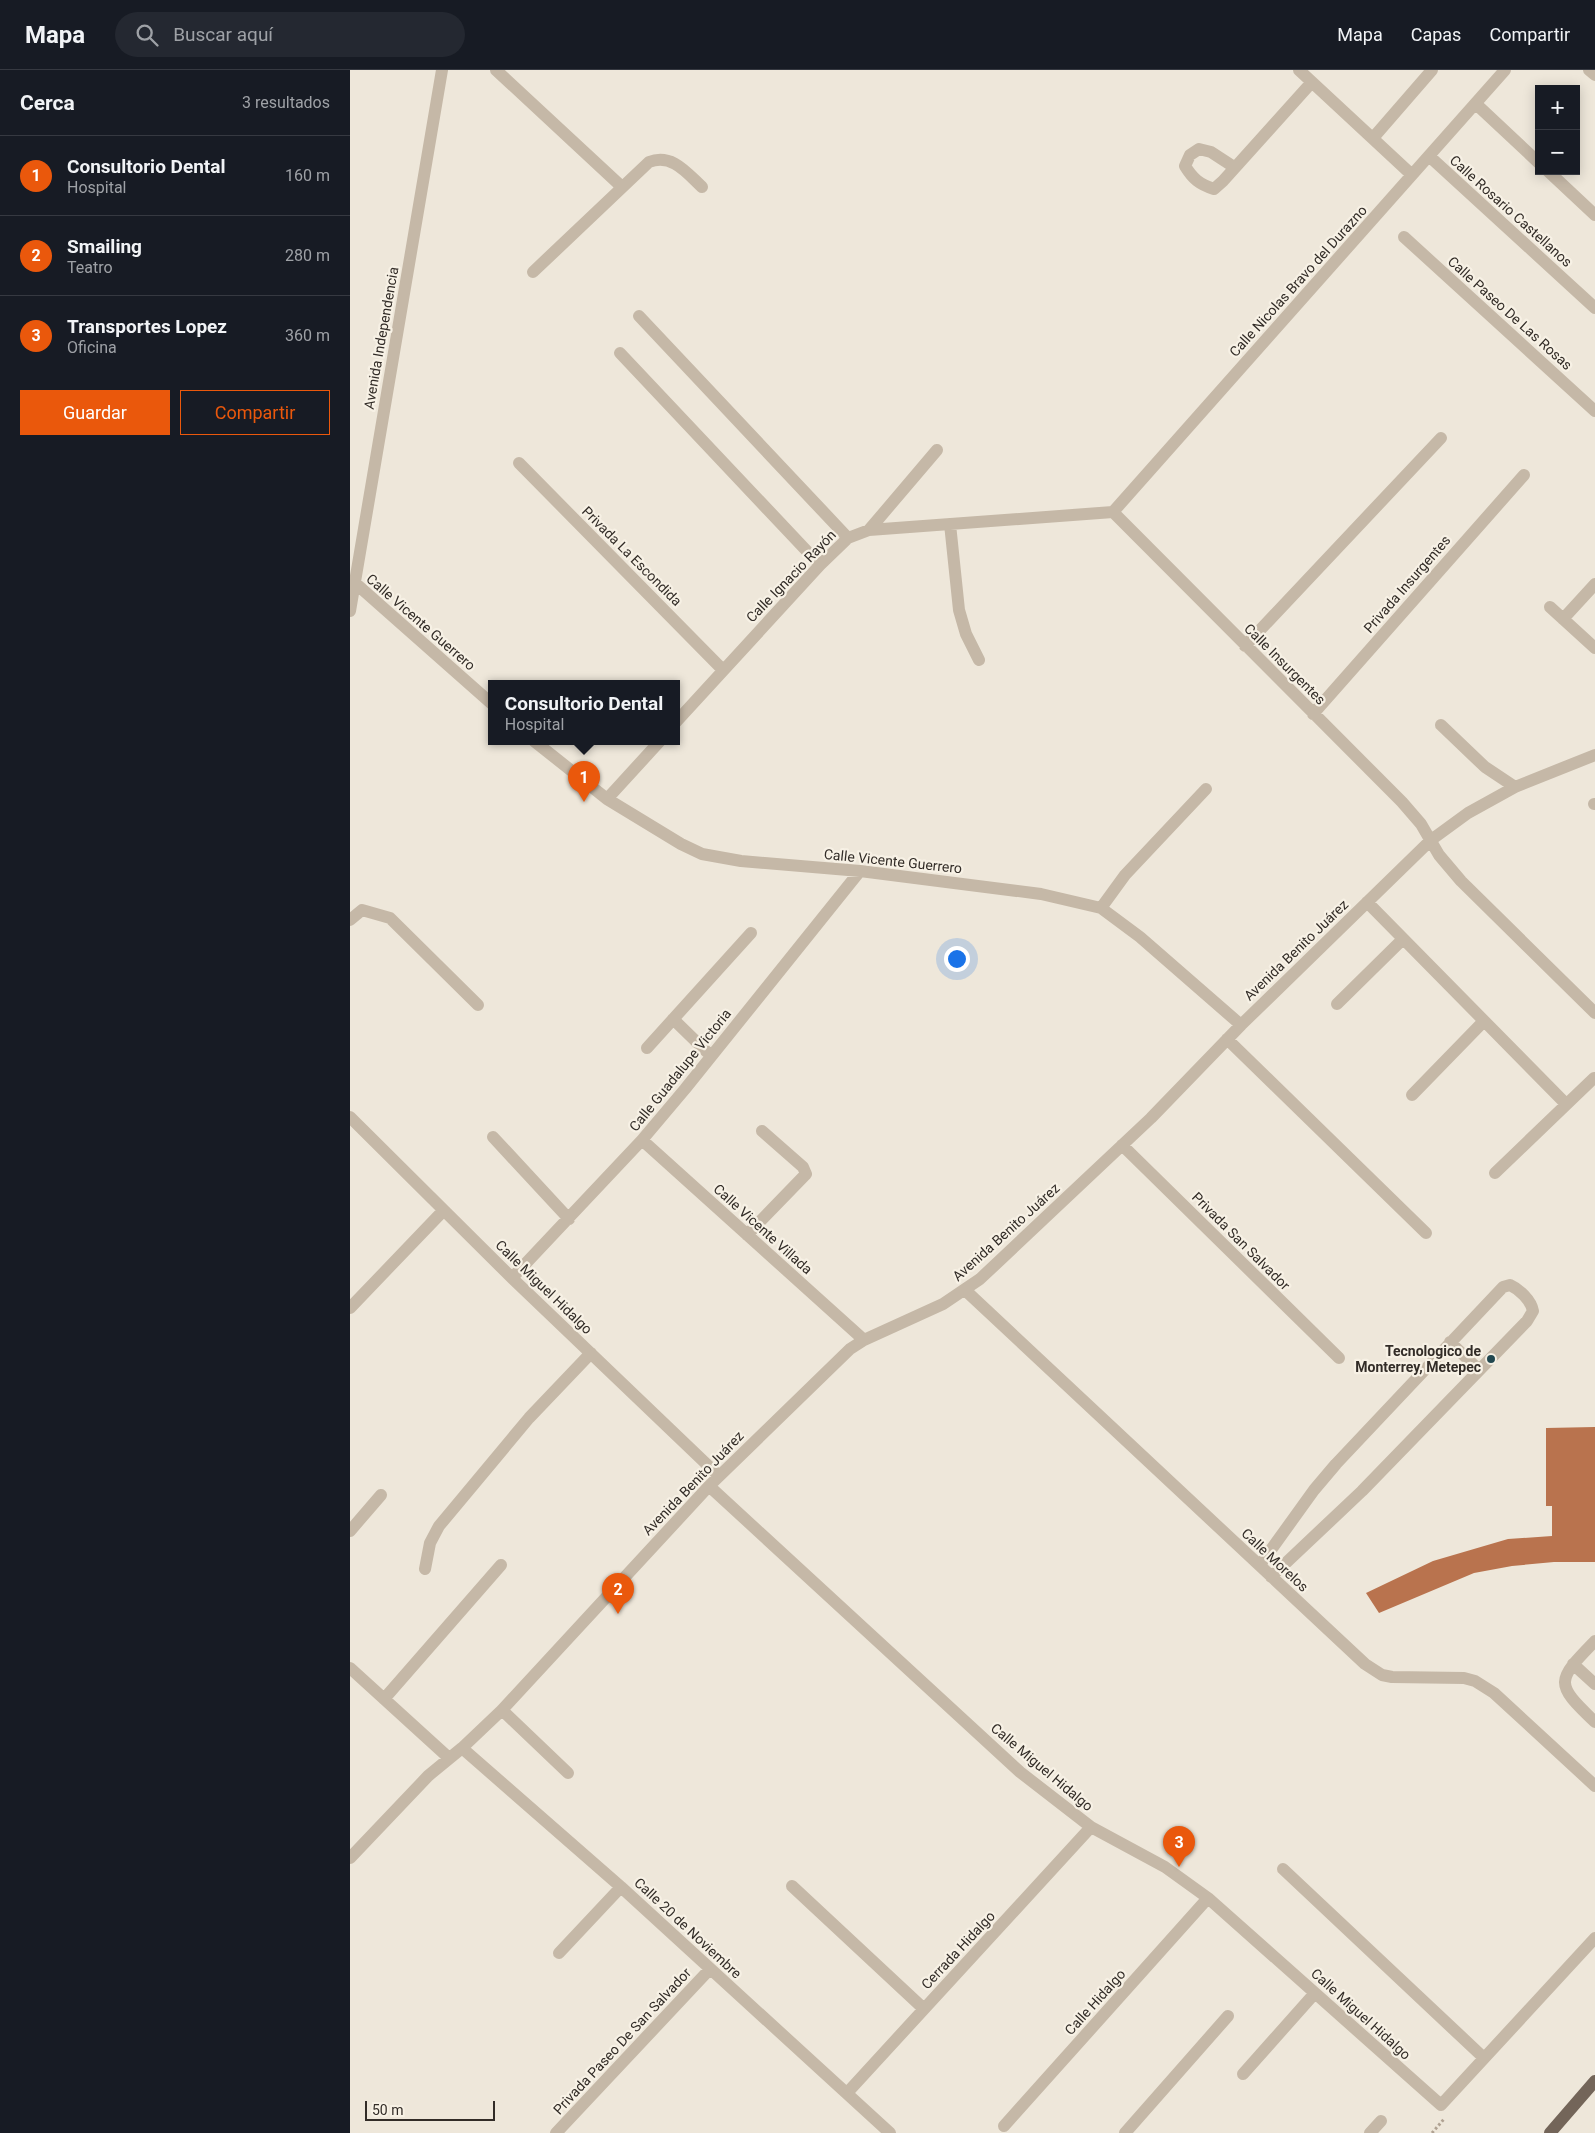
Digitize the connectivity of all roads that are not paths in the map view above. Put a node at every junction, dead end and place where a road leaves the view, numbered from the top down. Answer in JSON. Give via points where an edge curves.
{"nodes":[{"id":1,"x":496,"y":70,"type":"edge"},
{"id":2,"x":1299,"y":70,"type":"edge"},
{"id":3,"x":1432,"y":70,"type":"edge"},
{"id":4,"x":1505,"y":70,"type":"edge"},
{"id":5,"x":1589,"y":70,"type":"edge"},
{"id":6,"x":441,"y":71,"type":"edge"},
{"id":7,"x":1595,"y":75,"type":"edge"},
{"id":8,"x":1312,"y":82,"type":"junction"},
{"id":9,"x":1476,"y":104,"type":"junction"},
{"id":10,"x":1373,"y":138,"type":"junction"},
{"id":11,"x":1429,"y":156,"type":"junction"},
{"id":12,"x":1535,"y":158,"type":"edge"},
{"id":13,"x":1234,"y":167,"type":"dead end"},
{"id":14,"x":1412,"y":175,"type":"junction"},
{"id":15,"x":1552,"y":175,"type":"edge"},
{"id":16,"x":622,"y":187,"type":"junction"},
{"id":17,"x":702,"y":187,"type":"dead end"},
{"id":18,"x":1595,"y":215,"type":"edge"},
{"id":19,"x":1404,"y":237,"type":"dead end"},
{"id":20,"x":533,"y":272,"type":"dead end"},
{"id":21,"x":1595,"y":308,"type":"edge"},
{"id":22,"x":639,"y":316,"type":"dead end"},
{"id":23,"x":620,"y":353,"type":"dead end"},
{"id":24,"x":1595,"y":411,"type":"edge"},
{"id":25,"x":1441,"y":438,"type":"dead end"},
{"id":26,"x":937,"y":450,"type":"dead end"},
{"id":27,"x":519,"y":463,"type":"dead end"},
{"id":28,"x":1524,"y":475,"type":"dead end"},
{"id":29,"x":1113,"y":512,"type":"junction"},
{"id":30,"x":950,"y":524,"type":"junction"},
{"id":31,"x":869,"y":530,"type":"junction"},
{"id":32,"x":848,"y":538,"type":"junction"},
{"id":33,"x":820,"y":566,"type":"junction"},
{"id":34,"x":354,"y":582,"type":"junction"},
{"id":35,"x":1595,"y":584,"type":"edge"},
{"id":36,"x":1550,"y":607,"type":"dead end"},
{"id":37,"x":350,"y":611,"type":"edge"},
{"id":38,"x":1563,"y":618,"type":"junction"},
{"id":39,"x":1245,"y":646,"type":"junction"},
{"id":40,"x":1595,"y":648,"type":"edge"},
{"id":41,"x":979,"y":660,"type":"dead end"},
{"id":42,"x":723,"y":670,"type":"junction"},
{"id":43,"x":488,"y":700,"type":"edge"},
{"id":44,"x":1313,"y":714,"type":"junction"},
{"id":45,"x":680,"y":718,"type":"edge"},
{"id":46,"x":1441,"y":725,"type":"dead end"},
{"id":47,"x":539,"y":745,"type":"edge"},
{"id":48,"x":656,"y":745,"type":"edge"},
{"id":49,"x":1595,"y":755,"type":"edge"},
{"id":50,"x":1515,"y":787,"type":"junction"},
{"id":51,"x":1206,"y":789,"type":"dead end"},
{"id":52,"x":607,"y":799,"type":"junction"},
{"id":53,"x":1431,"y":840,"type":"junction"},
{"id":54,"x":860,"y":871,"type":"junction"},
{"id":55,"x":1367,"y":902,"type":"junction"},
{"id":56,"x":1100,"y":908,"type":"junction"},
{"id":57,"x":350,"y":920,"type":"edge"},
{"id":58,"x":751,"y":933,"type":"dead end"},
{"id":59,"x":1403,"y":939,"type":"junction"},
{"id":60,"x":1337,"y":1004,"type":"dead end"},
{"id":61,"x":478,"y":1005,"type":"dead end"},
{"id":62,"x":1595,"y":1013,"type":"edge"},
{"id":63,"x":673,"y":1019,"type":"junction"},
{"id":64,"x":1484,"y":1021,"type":"junction"},
{"id":65,"x":1241,"y":1025,"type":"junction"},
{"id":66,"x":1227,"y":1039,"type":"junction"},
{"id":67,"x":647,"y":1048,"type":"dead end"},
{"id":68,"x":711,"y":1056,"type":"junction"},
{"id":69,"x":1594,"y":1078,"type":"dead end"},
{"id":70,"x":1412,"y":1095,"type":"dead end"},
{"id":71,"x":1566,"y":1104,"type":"junction"},
{"id":72,"x":350,"y":1118,"type":"edge"},
{"id":73,"x":762,"y":1131,"type":"dead end"},
{"id":74,"x":493,"y":1137,"type":"dead end"},
{"id":75,"x":642,"y":1140,"type":"junction"},
{"id":76,"x":1122,"y":1145,"type":"junction"},
{"id":77,"x":1495,"y":1173,"type":"dead end"},
{"id":78,"x":443,"y":1211,"type":"junction"},
{"id":79,"x":570,"y":1219,"type":"junction"},
{"id":80,"x":1426,"y":1233,"type":"dead end"},
{"id":81,"x":747,"y":1235,"type":"junction"},
{"id":82,"x":512,"y":1278,"type":"junction"},
{"id":83,"x":966,"y":1290,"type":"junction"},
{"id":84,"x":350,"y":1308,"type":"edge"},
{"id":85,"x":864,"y":1340,"type":"junction"},
{"id":86,"x":1450,"y":1342,"type":"junction"},
{"id":87,"x":591,"y":1353,"type":"junction"},
{"id":88,"x":1339,"y":1358,"type":"dead end"},
{"id":89,"x":1480,"y":1370,"type":"junction"},
{"id":90,"x":719,"y":1476,"type":"junction"},
{"id":91,"x":709,"y":1486,"type":"junction"},
{"id":92,"x":381,"y":1495,"type":"dead end"},
{"id":93,"x":350,"y":1531,"type":"edge"},
{"id":94,"x":501,"y":1565,"type":"dead end"},
{"id":95,"x":1260,"y":1565,"type":"junction"},
{"id":96,"x":426,"y":1569,"type":"dead end"},
{"id":97,"x":1271,"y":1577,"type":"junction"},
{"id":98,"x":1595,"y":1641,"type":"edge"},
{"id":99,"x":1573,"y":1664,"type":"junction"},
{"id":100,"x":350,"y":1668,"type":"edge"},
{"id":101,"x":1595,"y":1684,"type":"edge"},
{"id":102,"x":384,"y":1699,"type":"junction"},
{"id":103,"x":502,"y":1710,"type":"junction"},
{"id":104,"x":1595,"y":1721,"type":"edge"},
{"id":105,"x":462,"y":1748,"type":"junction"},
{"id":106,"x":449,"y":1758,"type":"junction"},
{"id":107,"x":568,"y":1773,"type":"dead end"},
{"id":108,"x":1595,"y":1786,"type":"edge"},
{"id":109,"x":1091,"y":1827,"type":"junction"},
{"id":110,"x":350,"y":1858,"type":"edge"},
{"id":111,"x":1283,"y":1869,"type":"dead end"},
{"id":112,"x":792,"y":1886,"type":"dead end"},
{"id":113,"x":621,"y":1887,"type":"junction"},
{"id":114,"x":1208,"y":1898,"type":"junction"},
{"id":115,"x":1595,"y":1938,"type":"edge"},
{"id":116,"x":559,"y":1953,"type":"dead end"},
{"id":117,"x":710,"y":1969,"type":"junction"},
{"id":118,"x":1315,"y":1993,"type":"junction"},
{"id":119,"x":924,"y":2009,"type":"junction"},
{"id":120,"x":1228,"y":2016,"type":"dead end"},
{"id":121,"x":1484,"y":2058,"type":"junction"},
{"id":122,"x":1243,"y":2074,"type":"dead end"},
{"id":123,"x":1595,"y":2081,"type":"edge"},
{"id":124,"x":847,"y":2093,"type":"junction"},
{"id":125,"x":1380,"y":2121,"type":"dead end"},
{"id":126,"x":1004,"y":2126,"type":"dead end"},
{"id":127,"x":556,"y":2133,"type":"edge"},
{"id":128,"x":890,"y":2133,"type":"edge"},
{"id":129,"x":1125,"y":2133,"type":"edge"},
{"id":130,"x":1370,"y":2133,"type":"edge"},
{"id":131,"x":1550,"y":2133,"type":"edge"}],
"edges":[{"from":1,"to":16,"type":"street"},
{"from":2,"to":8,"type":"street"},
{"from":3,"to":10,"type":"street"},
{"from":4,"to":9,"type":"street","name":"Calle Nicolas Bravo del Durazno"},
{"from":5,"to":7,"type":"street"},
{"from":6,"to":34,"type":"street","name":"Avenida Independencia"},
{"from":8,"to":10,"type":"street"},
{"from":8,"to":13,"type":"street"},
{"from":9,"to":11,"type":"street","name":"Calle Nicolas Bravo del Durazno"},
{"from":9,"to":12,"type":"street"},
{"from":10,"to":14,"type":"street"},
{"from":11,"to":14,"type":"street","name":"Calle Nicolas Bravo del Durazno"},
{"from":11,"to":21,"type":"street","name":"Calle Rosario Castellanos"},
{"from":14,"to":29,"type":"street","name":"Calle Nicolas Bravo del Durazno"},
{"from":15,"to":18,"type":"street"},
{"from":16,"to":17,"type":"street","via":[[649,162],[662,159],[678,165]]},
{"from":16,"to":20,"type":"street"},
{"from":19,"to":24,"type":"street","name":"Calle Paseo De Las Rosas"},
{"from":22,"to":32,"type":"street"},
{"from":23,"to":33,"type":"street"},
{"from":25,"to":39,"type":"street"},
{"from":26,"to":31,"type":"street"},
{"from":27,"to":42,"type":"street","name":"Privada La Escondida"},
{"from":28,"to":44,"type":"street","name":"Privada Insurgentes"},
{"from":29,"to":30,"type":"street","name":"Calle Ignacio Rayón"},
{"from":29,"to":39,"type":"street","name":"Calle Insurgentes"},
{"from":30,"to":31,"type":"street","name":"Calle Ignacio Rayón"},
{"from":30,"to":41,"type":"street","via":[[959,610]]},
{"from":31,"to":32,"type":"street","name":"Calle Ignacio Rayón"},
{"from":32,"to":33,"type":"street","name":"Calle Ignacio Rayón"},
{"from":33,"to":42,"type":"street","name":"Calle Ignacio Rayón"},
{"from":34,"to":37,"type":"street","name":"Avenida Independencia"},
{"from":34,"to":43,"type":"street","name":"Calle Vicente Guerrero"},
{"from":35,"to":38,"type":"street"},
{"from":36,"to":38,"type":"street"},
{"from":38,"to":40,"type":"street"},
{"from":39,"to":44,"type":"street","name":"Calle Insurgentes"},
{"from":42,"to":45,"type":"street","name":"Calle Ignacio Rayón"},
{"from":44,"to":53,"type":"street","name":"Calle Insurgentes","via":[[1402,802]]},
{"from":46,"to":50,"type":"street","via":[[1485,767]]},
{"from":47,"to":52,"type":"street","name":"Calle Vicente Guerrero"},
{"from":48,"to":52,"type":"street"},
{"from":49,"to":50,"type":"street","name":"Avenida Benito Juárez"},
{"from":50,"to":53,"type":"street","name":"Avenida Benito Juárez","via":[[1468,813]]},
{"from":51,"to":56,"type":"street","via":[[1125,876]]},
{"from":52,"to":54,"type":"street","name":"Calle Vicente Guerrero","via":[[682,844],[709,856]]},
{"from":53,"to":55,"type":"street","name":"Avenida Benito Juárez"},
{"from":53,"to":62,"type":"street","via":[[1448,868]]},
{"from":54,"to":56,"type":"street","name":"Calle Vicente Guerrero","via":[[1041,894]]},
{"from":54,"to":68,"type":"street","name":"Calle Guadalupe Victoria"},
{"from":55,"to":59,"type":"street"},
{"from":55,"to":65,"type":"street","name":"Avenida Benito Juárez"},
{"from":56,"to":65,"type":"street","name":"Calle Vicente Guerrero","via":[[1140,937]]},
{"from":57,"to":61,"type":"street","via":[[362,910],[390,918]]},
{"from":58,"to":63,"type":"street"},
{"from":59,"to":60,"type":"street"},
{"from":59,"to":64,"type":"street"},
{"from":63,"to":67,"type":"street"},
{"from":63,"to":68,"type":"street"},
{"from":64,"to":70,"type":"street"},
{"from":64,"to":71,"type":"street"},
{"from":65,"to":66,"type":"street","name":"Avenida Benito Juárez"},
{"from":66,"to":76,"type":"street","name":"Avenida Benito Juárez"},
{"from":66,"to":80,"type":"street"},
{"from":68,"to":75,"type":"street","name":"Calle Guadalupe Victoria"},
{"from":69,"to":71,"type":"street"},
{"from":71,"to":77,"type":"street"},
{"from":72,"to":78,"type":"street","name":"Calle Miguel Hidalgo"},
{"from":73,"to":81,"type":"street","via":[[803,1167],[806,1174]]},
{"from":74,"to":79,"type":"street"},
{"from":75,"to":79,"type":"street","name":"Calle Guadalupe Victoria"},
{"from":75,"to":81,"type":"street","name":"Calle Vicente Villada"},
{"from":76,"to":83,"type":"street","name":"Avenida Benito Juárez"},
{"from":76,"to":88,"type":"street","name":"Privada San Salvador"},
{"from":78,"to":82,"type":"street","name":"Calle Miguel Hidalgo"},
{"from":78,"to":84,"type":"street"},
{"from":79,"to":82,"type":"street","name":"Calle Guadalupe Victoria"},
{"from":81,"to":85,"type":"street","name":"Calle Vicente Villada"},
{"from":82,"to":87,"type":"street","name":"Calle Miguel Hidalgo"},
{"from":83,"to":85,"type":"street","name":"Avenida Benito Juárez"},
{"from":83,"to":95,"type":"street","name":"Calle Morelos"},
{"from":85,"to":90,"type":"street","name":"Avenida Benito Juárez","via":[[843,1355]]},
{"from":86,"to":89,"type":"street"},
{"from":86,"to":89,"type":"street","via":[[1503,1287],[1510,1285],[1518,1290],[1532,1306],[1531,1316]]},
{"from":86,"to":95,"type":"street","via":[[1336,1464]]},
{"from":87,"to":90,"type":"street","name":"Calle Miguel Hidalgo"},
{"from":87,"to":96,"type":"street","via":[[529,1418],[439,1526],[430,1543]]},
{"from":89,"to":97,"type":"street","via":[[1362,1491]]},
{"from":90,"to":91,"type":"street","name":"Avenida Benito Juárez"},
{"from":91,"to":103,"type":"street","name":"Avenida Benito Juárez"},
{"from":91,"to":109,"type":"street","name":"Calle Miguel Hidalgo","via":[[1020,1772]]},
{"from":92,"to":93,"type":"street"},
{"from":94,"to":102,"type":"street"},
{"from":95,"to":97,"type":"street","name":"Calle Morelos"},
{"from":97,"to":108,"type":"street","name":"Calle Morelos","via":[[1372,1670],[1392,1677],[1475,1681],[1494,1694]]},
{"from":98,"to":99,"type":"street"},
{"from":99,"to":101,"type":"street"},
{"from":99,"to":104,"type":"street","via":[[1567,1673],[1566,1689],[1576,1704]]},
{"from":100,"to":102,"type":"street"},
{"from":102,"to":106,"type":"street"},
{"from":103,"to":105,"type":"street","name":"Avenida Benito Juárez"},
{"from":103,"to":107,"type":"street"},
{"from":105,"to":106,"type":"street","name":"Avenida Benito Juárez"},
{"from":105,"to":113,"type":"street","name":"Calle 20 de Noviembre"},
{"from":106,"to":110,"type":"street","name":"Avenida Benito Juárez"},
{"from":109,"to":114,"type":"street","name":"Calle Miguel Hidalgo","via":[[1165,1867]]},
{"from":109,"to":119,"type":"street","name":"Cerrada Hidalgo"},
{"from":111,"to":121,"type":"street"},
{"from":112,"to":119,"type":"street"},
{"from":113,"to":116,"type":"street"},
{"from":113,"to":117,"type":"street","name":"Calle 20 de Noviembre"},
{"from":114,"to":118,"type":"street","name":"Calle Miguel Hidalgo"},
{"from":114,"to":126,"type":"street","name":"Calle Hidalgo"},
{"from":115,"to":121,"type":"street"},
{"from":117,"to":124,"type":"street","name":"Calle 20 de Noviembre"},
{"from":117,"to":127,"type":"street","name":"Privada Paseo De San Salvador"},
{"from":118,"to":121,"type":"street","name":"Calle Miguel Hidalgo","via":[[1441,2105]]},
{"from":118,"to":122,"type":"street"},
{"from":119,"to":124,"type":"street","name":"Cerrada Hidalgo"},
{"from":120,"to":129,"type":"street"},
{"from":123,"to":131,"type":"main road"},
{"from":124,"to":128,"type":"street","name":"Calle 20 de Noviembre"},
{"from":125,"to":130,"type":"street"}]}
